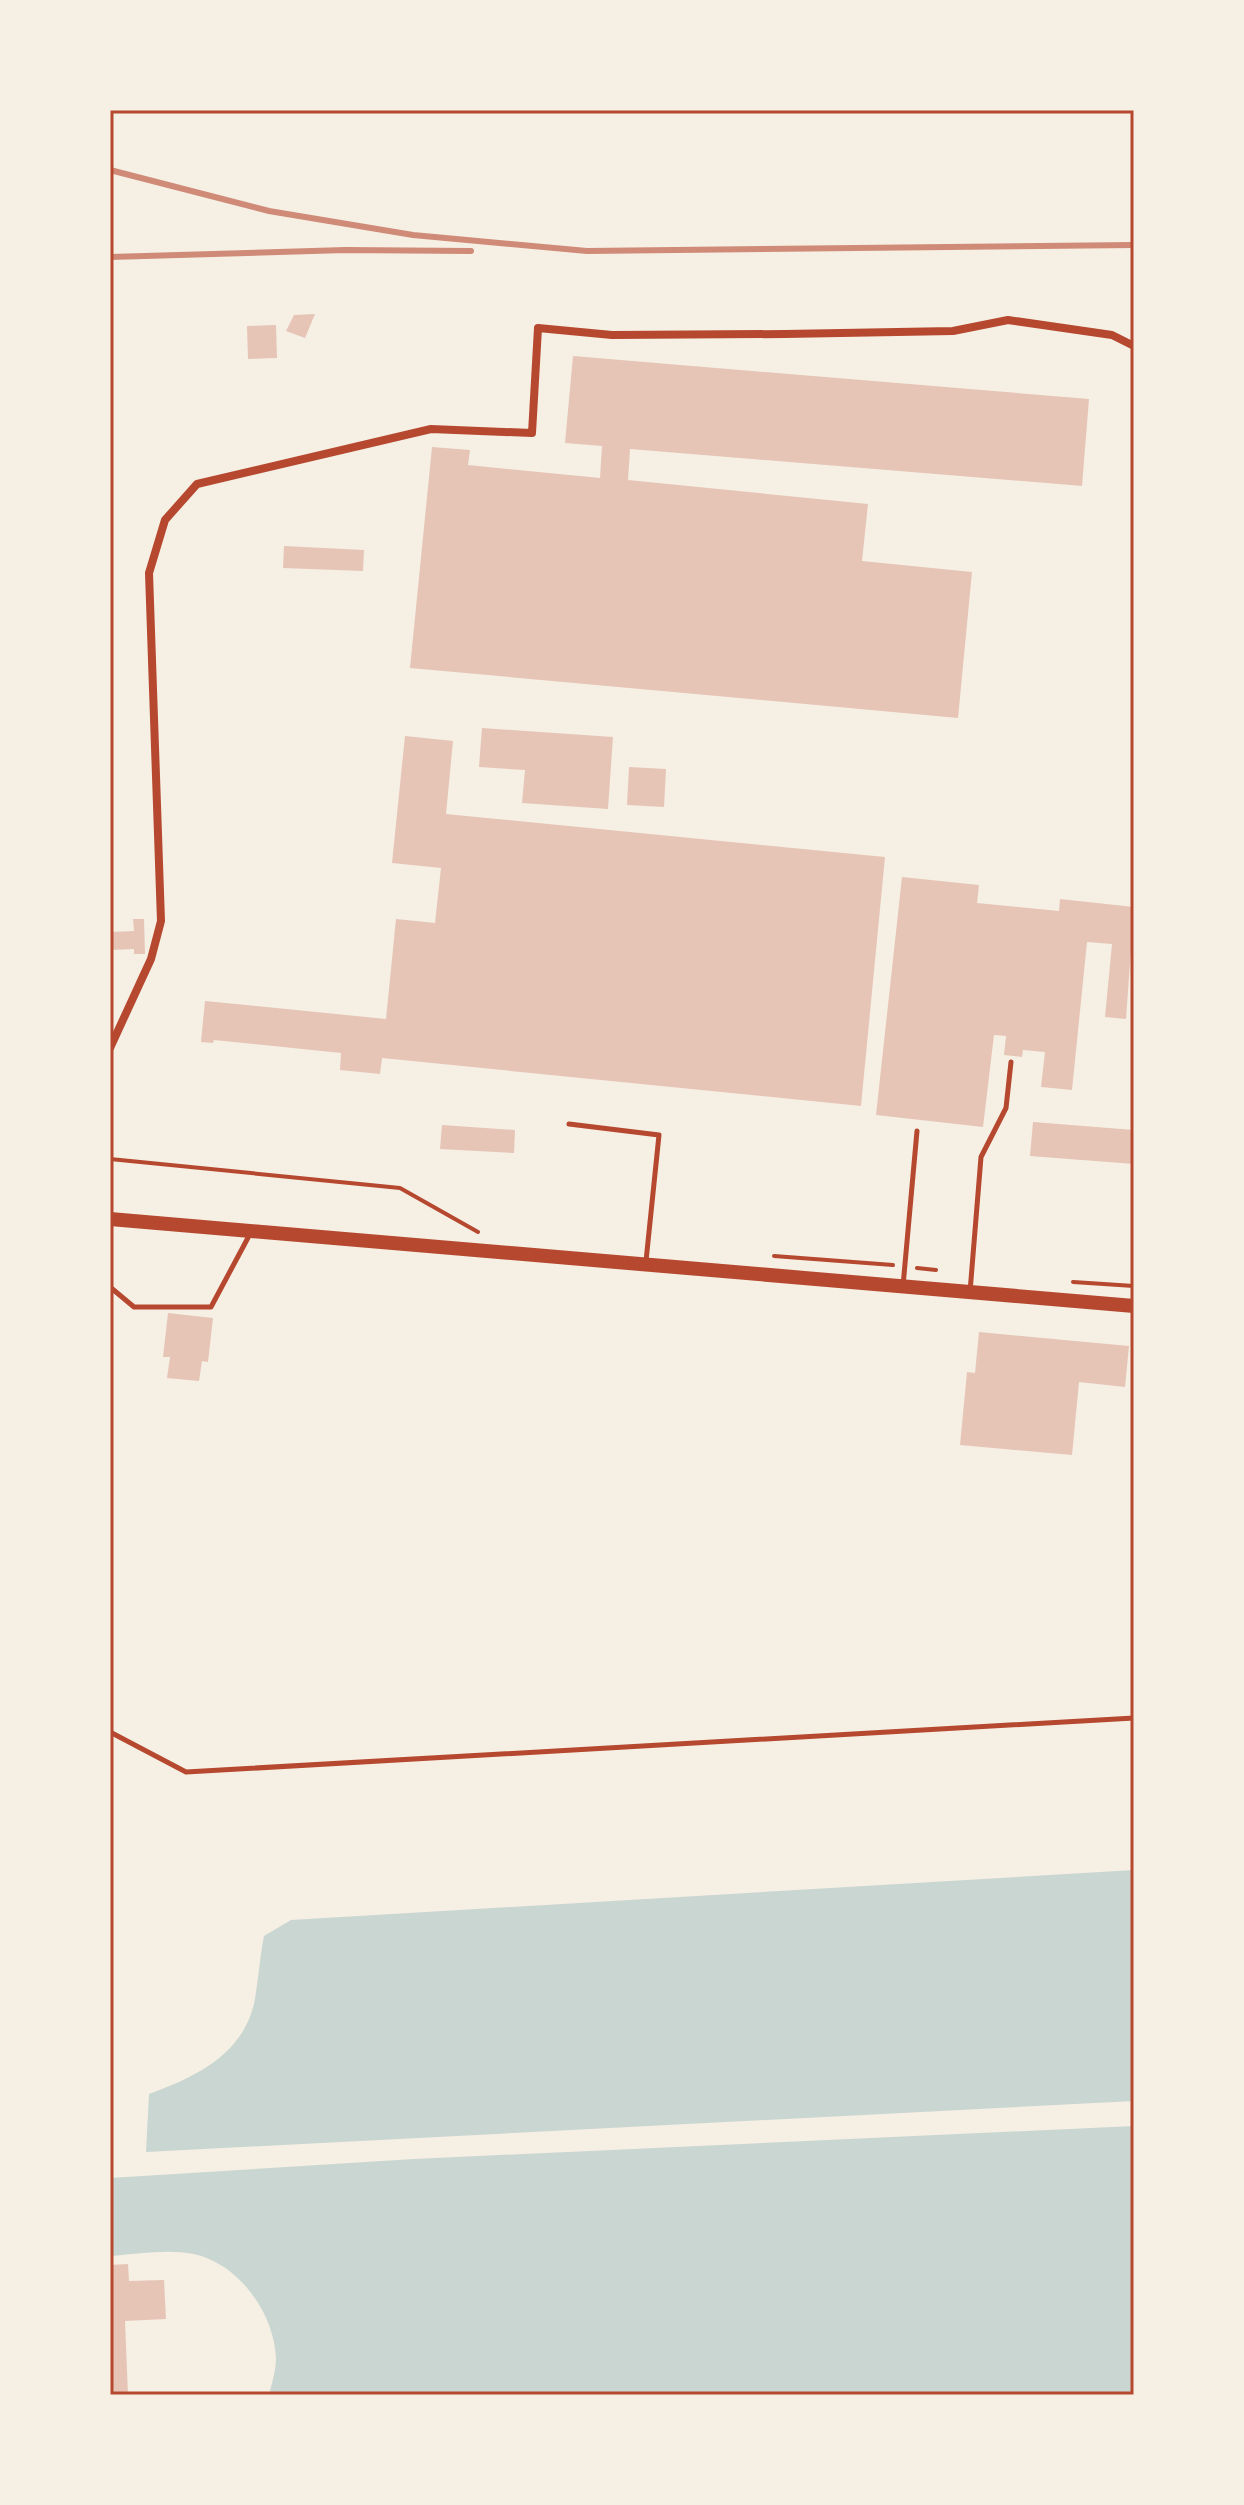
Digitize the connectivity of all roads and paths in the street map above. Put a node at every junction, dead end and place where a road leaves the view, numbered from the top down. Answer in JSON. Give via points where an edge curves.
{"nodes":[{"id":1,"x":1134,"y":346,"type":"edge"},
{"id":2,"x":110,"y":1048,"type":"edge"},
{"id":3,"x":1011,"y":1062,"type":"dead end"},
{"id":4,"x":569,"y":1124,"type":"dead end"},
{"id":5,"x":917,"y":1131,"type":"dead end"},
{"id":6,"x":110,"y":1159,"type":"edge"},
{"id":7,"x":110,"y":1219,"type":"edge"},
{"id":8,"x":251,"y":1233,"type":"junction"},
{"id":9,"x":492,"y":1234,"type":"dead end"},
{"id":10,"x":769,"y":1256,"type":"dead end"},
{"id":11,"x":646,"y":1266,"type":"junction"},
{"id":12,"x":904,"y":1266,"type":"junction"},
{"id":13,"x":971,"y":1274,"type":"junction"},
{"id":14,"x":1060,"y":1281,"type":"dead end"},
{"id":15,"x":1134,"y":1286,"type":"edge"},
{"id":16,"x":110,"y":1287,"type":"edge"},
{"id":17,"x":903,"y":1287,"type":"junction"},
{"id":18,"x":970,"y":1293,"type":"junction"},
{"id":19,"x":1134,"y":1306,"type":"edge"},
{"id":20,"x":1134,"y":1718,"type":"edge"},
{"id":21,"x":110,"y":1732,"type":"edge"}],
"edges":[{"from":1,"to":2,"type":"street","via":[[1112,335],[1008,320],[953,331],[800,334],[612,335],[538,328],[532,433],[431,429],[197,484],[165,520],[149,573],[161,921],[151,959]]},
{"from":3,"to":13,"type":"lane","via":[[1006,1108],[981,1157]]},
{"from":4,"to":11,"type":"lane","via":[[659,1135]]},
{"from":5,"to":12,"type":"lane"},
{"from":6,"to":9,"type":"path","via":[[400,1188],[476,1232]]},
{"from":7,"to":8,"type":"main road"},
{"from":8,"to":11,"type":"main road"},
{"from":8,"to":16,"type":"lane","via":[[211,1307],[134,1307]]},
{"from":10,"to":12,"type":"path"},
{"from":11,"to":17,"type":"main road"},
{"from":12,"to":13,"type":"path"},
{"from":12,"to":17,"type":"lane"},
{"from":13,"to":18,"type":"lane"},
{"from":14,"to":15,"type":"path"},
{"from":17,"to":18,"type":"main road"},
{"from":18,"to":19,"type":"main road"},
{"from":20,"to":21,"type":"lane","via":[[186,1772]]}]}
